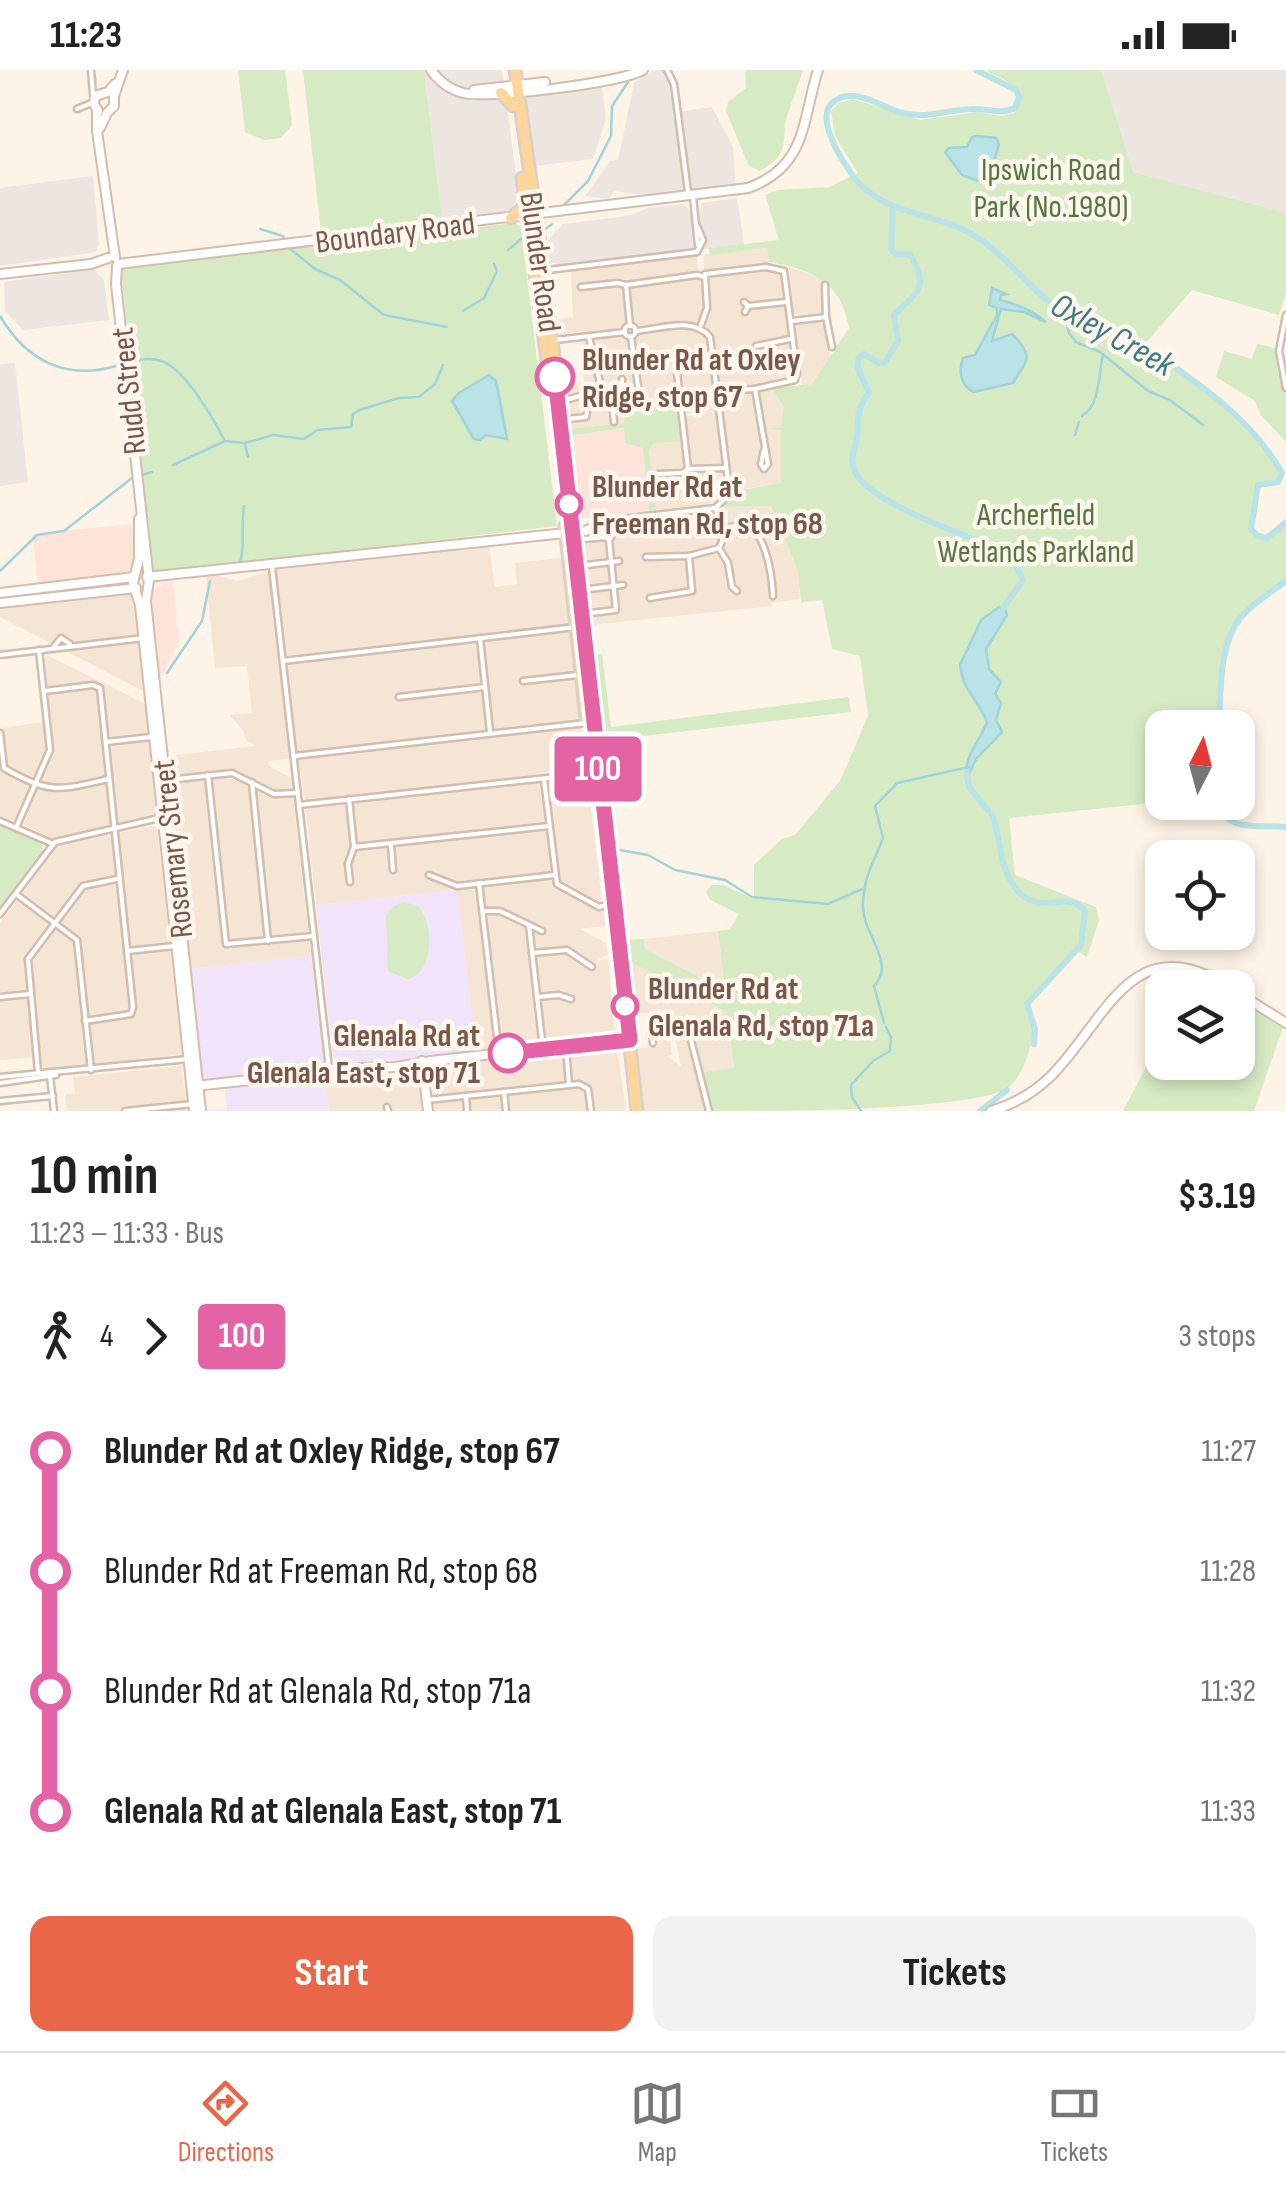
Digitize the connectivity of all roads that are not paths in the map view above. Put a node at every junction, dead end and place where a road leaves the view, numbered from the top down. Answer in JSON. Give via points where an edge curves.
{"nodes":[{"id":1,"x":91,"y":70,"type":"edge"},
{"id":2,"x":122,"y":70,"type":"edge"},
{"id":3,"x":434,"y":70,"type":"edge"},
{"id":4,"x":513,"y":70,"type":"edge"},
{"id":5,"x":634,"y":70,"type":"edge"},
{"id":6,"x":643,"y":70,"type":"edge"},
{"id":7,"x":667,"y":70,"type":"edge"},
{"id":8,"x":818,"y":70,"type":"edge"},
{"id":9,"x":92,"y":77,"type":"junction"},
{"id":10,"x":514,"y":88,"type":"junction"},
{"id":11,"x":108,"y":93,"type":"junction"},
{"id":12,"x":97,"y":106,"type":"junction"},
{"id":13,"x":79,"y":109,"type":"dead end"},
{"id":14,"x":688,"y":183,"type":"junction"},
{"id":15,"x":692,"y":197,"type":"junction"},
{"id":16,"x":529,"y":213,"type":"junction"},
{"id":17,"x":511,"y":218,"type":"joint"},
{"id":18,"x":113,"y":262,"type":"junction"},
{"id":19,"x":544,"y":271,"type":"junction"},
{"id":20,"x":0,"y":274,"type":"edge"},
{"id":21,"x":704,"y":277,"type":"junction"},
{"id":22,"x":825,"y":284,"type":"dead end"},
{"id":23,"x":626,"y":285,"type":"junction"},
{"id":24,"x":581,"y":287,"type":"dead end"},
{"id":25,"x":834,"y":294,"type":"dead end"},
{"id":26,"x":826,"y":295,"type":"junction"},
{"id":27,"x":787,"y":302,"type":"junction"},
{"id":28,"x":746,"y":307,"type":"dead end"},
{"id":29,"x":1286,"y":316,"type":"edge"},
{"id":30,"x":826,"y":317,"type":"junction"},
{"id":31,"x":791,"y":321,"type":"junction"},
{"id":32,"x":630,"y":326,"type":"junction"},
{"id":33,"x":700,"y":327,"type":"junction"},
{"id":34,"x":636,"y":331,"type":"junction"},
{"id":35,"x":625,"y":332,"type":"junction"},
{"id":36,"x":589,"y":336,"type":"junction"},
{"id":37,"x":631,"y":337,"type":"junction"},
{"id":38,"x":790,"y":339,"type":"junction"},
{"id":39,"x":548,"y":341,"type":"junction"},
{"id":40,"x":756,"y":346,"type":"dead end"},
{"id":41,"x":832,"y":347,"type":"dead end"},
{"id":42,"x":715,"y":365,"type":"junction"},
{"id":43,"x":622,"y":379,"type":"dead end"},
{"id":44,"x":1286,"y":388,"type":"edge"},
{"id":45,"x":755,"y":389,"type":"junction"},
{"id":46,"x":718,"y":391,"type":"junction"},
{"id":47,"x":639,"y":393,"type":"dead end"},
{"id":48,"x":566,"y":400,"type":"dead end"},
{"id":49,"x":604,"y":400,"type":"junction"},
{"id":50,"x":612,"y":402,"type":"junction"},
{"id":51,"x":588,"y":406,"type":"junction"},
{"id":52,"x":569,"y":419,"type":"dead end"},
{"id":53,"x":614,"y":422,"type":"dead end"},
{"id":54,"x":764,"y":450,"type":"dead end"},
{"id":55,"x":726,"y":468,"type":"junction"},
{"id":56,"x":688,"y":469,"type":"junction"},
{"id":57,"x":658,"y":474,"type":"dead end"},
{"id":58,"x":140,"y":499,"type":"junction"},
{"id":59,"x":715,"y":508,"type":"junction"},
{"id":60,"x":613,"y":520,"type":"junction"},
{"id":61,"x":569,"y":530,"type":"junction"},
{"id":62,"x":723,"y":530,"type":"junction"},
{"id":63,"x":584,"y":539,"type":"dead end"},
{"id":64,"x":609,"y":540,"type":"junction"},
{"id":65,"x":720,"y":548,"type":"junction"},
{"id":66,"x":689,"y":556,"type":"junction"},
{"id":67,"x":646,"y":558,"type":"dead end"},
{"id":68,"x":619,"y":561,"type":"dead end"},
{"id":69,"x":611,"y":562,"type":"junction"},
{"id":70,"x":272,"y":564,"type":"junction"},
{"id":71,"x":587,"y":565,"type":"dead end"},
{"id":72,"x":136,"y":576,"type":"junction"},
{"id":73,"x":147,"y":582,"type":"junction"},
{"id":74,"x":623,"y":585,"type":"dead end"},
{"id":75,"x":614,"y":586,"type":"junction"},
{"id":76,"x":101,"y":587,"type":"junction"},
{"id":77,"x":136,"y":588,"type":"junction"},
{"id":78,"x":589,"y":589,"type":"dead end"},
{"id":79,"x":738,"y":590,"type":"dead end"},
{"id":80,"x":0,"y":593,"type":"edge"},
{"id":81,"x":52,"y":593,"type":"junction"},
{"id":82,"x":774,"y":596,"type":"dead end"},
{"id":83,"x":650,"y":598,"type":"dead end"},
{"id":84,"x":0,"y":604,"type":"edge"},
{"id":85,"x":625,"y":609,"type":"dead end"},
{"id":86,"x":616,"y":610,"type":"junction"},
{"id":87,"x":591,"y":613,"type":"dead end"},
{"id":88,"x":576,"y":627,"type":"junction"},
{"id":89,"x":146,"y":638,"type":"junction"},
{"id":90,"x":480,"y":638,"type":"junction"},
{"id":91,"x":39,"y":650,"type":"junction"},
{"id":92,"x":0,"y":654,"type":"edge"},
{"id":93,"x":283,"y":661,"type":"junction"},
{"id":94,"x":582,"y":675,"type":"junction"},
{"id":95,"x":523,"y":681,"type":"dead end"},
{"id":96,"x":485,"y":687,"type":"junction"},
{"id":97,"x":407,"y":689,"type":"dead end"},
{"id":98,"x":45,"y":690,"type":"junction"},
{"id":99,"x":408,"y":696,"type":"junction"},
{"id":100,"x":399,"y":698,"type":"dead end"},
{"id":101,"x":153,"y":700,"type":"junction"},
{"id":102,"x":586,"y":723,"type":"junction"},
{"id":103,"x":490,"y":734,"type":"junction"},
{"id":104,"x":154,"y":736,"type":"junction"},
{"id":105,"x":0,"y":738,"type":"edge"},
{"id":106,"x":106,"y":742,"type":"junction"},
{"id":107,"x":294,"y":756,"type":"junction"},
{"id":108,"x":593,"y":773,"type":"junction"},
{"id":109,"x":208,"y":775,"type":"junction"},
{"id":110,"x":544,"y":778,"type":"junction"},
{"id":111,"x":109,"y":779,"type":"junction"},
{"id":112,"x":162,"y":781,"type":"junction"},
{"id":113,"x":35,"y":782,"type":"junction"},
{"id":114,"x":252,"y":782,"type":"junction"},
{"id":115,"x":298,"y":793,"type":"junction"},
{"id":116,"x":349,"y":799,"type":"junction"},
{"id":117,"x":299,"y":805,"type":"junction"},
{"id":118,"x":165,"y":817,"type":"junction"},
{"id":119,"x":0,"y":821,"type":"edge"},
{"id":120,"x":549,"y":826,"type":"junction"},
{"id":121,"x":16,"y":828,"type":"junction"},
{"id":122,"x":114,"y":828,"type":"junction"},
{"id":123,"x":53,"y":844,"type":"junction"},
{"id":124,"x":390,"y":844,"type":"junction"},
{"id":125,"x":354,"y":848,"type":"junction"},
{"id":126,"x":393,"y":870,"type":"dead end"},
{"id":127,"x":429,"y":875,"type":"dead end"},
{"id":128,"x":555,"y":875,"type":"junction"},
{"id":129,"x":119,"y":878,"type":"junction"},
{"id":130,"x":350,"y":882,"type":"dead end"},
{"id":131,"x":479,"y":884,"type":"junction"},
{"id":132,"x":16,"y":894,"type":"junction"},
{"id":133,"x":611,"y":903,"type":"junction"},
{"id":134,"x":482,"y":911,"type":"junction"},
{"id":135,"x":0,"y":914,"type":"edge"},
{"id":136,"x":55,"y":924,"type":"junction"},
{"id":137,"x":529,"y":926,"type":"junction"},
{"id":138,"x":542,"y":932,"type":"dead end"},
{"id":139,"x":314,"y":936,"type":"junction"},
{"id":140,"x":268,"y":941,"type":"junction"},
{"id":141,"x":176,"y":946,"type":"junction"},
{"id":142,"x":127,"y":951,"type":"junction"},
{"id":143,"x":532,"y":953,"type":"junction"},
{"id":144,"x":592,"y":966,"type":"dead end"},
{"id":145,"x":1153,"y":970,"type":"edge"},
{"id":146,"x":1194,"y":970,"type":"edge"},
{"id":147,"x":1145,"y":972,"type":"edge"},
{"id":148,"x":30,"y":994,"type":"junction"},
{"id":149,"x":0,"y":997,"type":"edge"},
{"id":150,"x":537,"y":997,"type":"junction"},
{"id":151,"x":570,"y":999,"type":"dead end"},
{"id":152,"x":1255,"y":1003,"type":"edge"},
{"id":153,"x":85,"y":1020,"type":"junction"},
{"id":154,"x":1286,"y":1023,"type":"edge"},
{"id":155,"x":651,"y":1024,"type":"dead end"},
{"id":156,"x":626,"y":1040,"type":"junction"},
{"id":157,"x":566,"y":1046,"type":"junction"},
{"id":158,"x":543,"y":1049,"type":"junction"},
{"id":159,"x":498,"y":1054,"type":"junction"},
{"id":160,"x":191,"y":1059,"type":"junction"},
{"id":161,"x":422,"y":1062,"type":"junction"},
{"id":162,"x":329,"y":1069,"type":"junction"},
{"id":163,"x":90,"y":1070,"type":"junction"},
{"id":164,"x":38,"y":1072,"type":"junction"},
{"id":165,"x":50,"y":1074,"type":"junction"},
{"id":166,"x":0,"y":1080,"type":"edge"},
{"id":167,"x":570,"y":1085,"type":"junction"},
{"id":168,"x":195,"y":1086,"type":"junction"},
{"id":169,"x":504,"y":1092,"type":"junction"},
{"id":170,"x":52,"y":1096,"type":"junction"},
{"id":171,"x":466,"y":1096,"type":"junction"},
{"id":172,"x":427,"y":1100,"type":"junction"},
{"id":173,"x":0,"y":1101,"type":"edge"},
{"id":174,"x":196,"y":1109,"type":"edge"},
{"id":175,"x":54,"y":1111,"type":"edge"},
{"id":176,"x":125,"y":1111,"type":"edge"},
{"id":177,"x":428,"y":1111,"type":"edge"},
{"id":178,"x":467,"y":1111,"type":"edge"},
{"id":179,"x":506,"y":1111,"type":"edge"},
{"id":180,"x":591,"y":1111,"type":"edge"},
{"id":181,"x":634,"y":1111,"type":"edge"},
{"id":182,"x":708,"y":1111,"type":"edge"},
{"id":183,"x":991,"y":1111,"type":"edge"}],
"edges":[{"from":1,"to":9,"type":"street","name":"Rudd Street"},
{"from":2,"to":11,"type":"main road"},
{"from":3,"to":10,"type":"main road","via":[[460,92]]},
{"from":4,"to":10,"type":"main road"},
{"from":5,"to":10,"type":"main road"},
{"from":6,"to":10,"type":"main road","via":[[618,80]]},
{"from":7,"to":14,"type":"street","via":[[674,80]]},
{"from":8,"to":15,"type":"main road","via":[[798,145],[780,170],[748,188]]},
{"from":9,"to":11,"type":"street","name":"Rudd Street"},
{"from":9,"to":12,"type":"street","name":"Rudd Street"},
{"from":10,"to":16,"type":"main road","name":"Blunder Road"},
{"from":10,"to":16,"type":"main road","name":"Blunder Road"},
{"from":11,"to":12,"type":"main road"},
{"from":11,"to":12,"type":"main road","via":[[114,106]]},
{"from":12,"to":13,"type":"street"},
{"from":12,"to":18,"type":"main road","name":"Rudd Street"},
{"from":14,"to":15,"type":"street"},
{"from":14,"to":15,"type":"street"},
{"from":15,"to":16,"type":"main road"},
{"from":15,"to":19,"type":"street","via":[[696,252]]},
{"from":16,"to":17,"type":"main road"},
{"from":16,"to":19,"type":"main road","name":"Blunder Road"},
{"from":16,"to":39,"type":"main road","name":"Blunder Road"},
{"from":17,"to":18,"type":"main road","name":"Boundary Road"},
{"from":18,"to":20,"type":"main road","name":"Boundary Road"},
{"from":18,"to":58,"type":"main road","name":"Rudd Street"},
{"from":19,"to":39,"type":"main road","name":"Blunder Road"},
{"from":21,"to":23,"type":"street"},
{"from":21,"to":27,"type":"street","via":[[778,268],[786,274]]},
{"from":21,"to":33,"type":"street"},
{"from":22,"to":26,"type":"street"},
{"from":23,"to":24,"type":"street"},
{"from":23,"to":32,"type":"street"},
{"from":25,"to":26,"type":"street"},
{"from":26,"to":30,"type":"street"},
{"from":27,"to":28,"type":"street"},
{"from":27,"to":31,"type":"street"},
{"from":29,"to":44,"type":"street","via":[[1279,351]]},
{"from":30,"to":31,"type":"street"},
{"from":30,"to":41,"type":"street"},
{"from":31,"to":38,"type":"street"},
{"from":32,"to":34,"type":"street"},
{"from":32,"to":35,"type":"street"},
{"from":33,"to":34,"type":"street"},
{"from":33,"to":42,"type":"street","via":[[711,340]]},
{"from":34,"to":37,"type":"street"},
{"from":35,"to":36,"type":"street"},
{"from":35,"to":37,"type":"street"},
{"from":36,"to":39,"type":"street"},
{"from":36,"to":49,"type":"street"},
{"from":37,"to":47,"type":"street"},
{"from":38,"to":40,"type":"street"},
{"from":38,"to":45,"type":"street","via":[[795,380]]},
{"from":39,"to":61,"type":"main road","name":"Blunder Road"},
{"from":42,"to":46,"type":"street"},
{"from":42,"to":56,"type":"street","via":[[677,368]]},
{"from":43,"to":50,"type":"street","via":[[621,397]]},
{"from":45,"to":46,"type":"street"},
{"from":45,"to":54,"type":"street"},
{"from":46,"to":55,"type":"street"},
{"from":48,"to":51,"type":"street","via":[[584,395]]},
{"from":49,"to":50,"type":"street"},
{"from":49,"to":51,"type":"street"},
{"from":50,"to":53,"type":"street"},
{"from":51,"to":52,"type":"street","via":[[586,417]]},
{"from":55,"to":56,"type":"street"},
{"from":55,"to":59,"type":"street","via":[[729,488]]},
{"from":56,"to":57,"type":"street"},
{"from":58,"to":72,"type":"main road","name":"Rudd Street"},
{"from":58,"to":73,"type":"main road","name":"Rudd Street"},
{"from":59,"to":60,"type":"street"},
{"from":59,"to":62,"type":"street"},
{"from":60,"to":61,"type":"main road"},
{"from":60,"to":64,"type":"street"},
{"from":61,"to":70,"type":"main road"},
{"from":61,"to":88,"type":"main road","name":"Blunder Road"},
{"from":61,"to":133,"type":"main road","name":"Blunder Road"},
{"from":62,"to":65,"type":"street"},
{"from":62,"to":82,"type":"street","via":[[754,527]]},
{"from":63,"to":64,"type":"street"},
{"from":64,"to":69,"type":"street"},
{"from":65,"to":66,"type":"street"},
{"from":65,"to":79,"type":"street","via":[[730,589]]},
{"from":66,"to":67,"type":"street"},
{"from":66,"to":83,"type":"street","via":[[690,594]]},
{"from":68,"to":69,"type":"street"},
{"from":69,"to":71,"type":"street"},
{"from":69,"to":75,"type":"street"},
{"from":70,"to":73,"type":"main road"},
{"from":70,"to":93,"type":"street"},
{"from":72,"to":73,"type":"main road"},
{"from":72,"to":76,"type":"main road"},
{"from":72,"to":77,"type":"main road","name":"Rudd Street"},
{"from":73,"to":77,"type":"main road"},
{"from":73,"to":89,"type":"main road","name":"Rosemary Street"},
{"from":74,"to":75,"type":"street"},
{"from":75,"to":78,"type":"street"},
{"from":75,"to":86,"type":"street"},
{"from":76,"to":77,"type":"main road"},
{"from":76,"to":81,"type":"main road"},
{"from":77,"to":89,"type":"main road","name":"Rosemary Street"},
{"from":80,"to":81,"type":"main road"},
{"from":81,"to":84,"type":"main road"},
{"from":85,"to":86,"type":"street"},
{"from":86,"to":87,"type":"street"},
{"from":88,"to":90,"type":"street"},
{"from":88,"to":94,"type":"main road","name":"Blunder Road"},
{"from":89,"to":91,"type":"street"},
{"from":89,"to":101,"type":"main road","name":"Rosemary Street"},
{"from":90,"to":93,"type":"street"},
{"from":90,"to":96,"type":"street"},
{"from":91,"to":92,"type":"street"},
{"from":91,"to":98,"type":"street"},
{"from":93,"to":107,"type":"street"},
{"from":94,"to":95,"type":"street"},
{"from":94,"to":102,"type":"main road","name":"Blunder Road"},
{"from":96,"to":99,"type":"street"},
{"from":96,"to":103,"type":"street"},
{"from":97,"to":99,"type":"street"},
{"from":98,"to":106,"type":"street","via":[[100,688]]},
{"from":98,"to":113,"type":"street","via":[[50,750]]},
{"from":99,"to":100,"type":"street"},
{"from":101,"to":104,"type":"main road","name":"Rosemary Street"},
{"from":101,"to":112,"type":"main road","name":"Rosemary Street"},
{"from":102,"to":103,"type":"street"},
{"from":102,"to":108,"type":"main road","name":"Blunder Road"},
{"from":103,"to":107,"type":"street"},
{"from":104,"to":106,"type":"street"},
{"from":104,"to":112,"type":"main road","name":"Rosemary Street"},
{"from":105,"to":113,"type":"street","via":[[4,768]]},
{"from":106,"to":111,"type":"street"},
{"from":107,"to":115,"type":"street"},
{"from":108,"to":110,"type":"street"},
{"from":108,"to":133,"type":"main road","name":"Blunder Road"},
{"from":109,"to":112,"type":"street"},
{"from":109,"to":114,"type":"street","via":[[238,773]]},
{"from":109,"to":140,"type":"street","via":[[225,941]]},
{"from":110,"to":116,"type":"street"},
{"from":110,"to":120,"type":"street"},
{"from":111,"to":113,"type":"street","via":[[58,790]]},
{"from":111,"to":122,"type":"street"},
{"from":112,"to":118,"type":"main road","name":"Rosemary Street"},
{"from":113,"to":121,"type":"street"},
{"from":114,"to":115,"type":"street","via":[[279,796]]},
{"from":114,"to":140,"type":"street"},
{"from":115,"to":117,"type":"street"},
{"from":116,"to":117,"type":"street"},
{"from":116,"to":125,"type":"street"},
{"from":117,"to":139,"type":"street"},
{"from":118,"to":122,"type":"street"},
{"from":118,"to":141,"type":"main road","name":"Rosemary Street"},
{"from":118,"to":160,"type":"main road","name":"Rosemary Street"},
{"from":119,"to":121,"type":"street"},
{"from":120,"to":124,"type":"street"},
{"from":120,"to":128,"type":"street"},
{"from":121,"to":123,"type":"street"},
{"from":122,"to":123,"type":"street"},
{"from":122,"to":129,"type":"street"},
{"from":123,"to":132,"type":"street"},
{"from":124,"to":125,"type":"street"},
{"from":124,"to":126,"type":"street"},
{"from":125,"to":130,"type":"street"},
{"from":127,"to":131,"type":"street","via":[[457,886]]},
{"from":128,"to":131,"type":"street"},
{"from":128,"to":133,"type":"street","via":[[558,886],[597,906]]},
{"from":129,"to":136,"type":"street","via":[[82,886]]},
{"from":129,"to":142,"type":"street"},
{"from":131,"to":134,"type":"street"},
{"from":132,"to":135,"type":"street"},
{"from":132,"to":136,"type":"street"},
{"from":133,"to":156,"type":"main road","name":"Blunder Road"},
{"from":134,"to":137,"type":"street","via":[[500,910]]},
{"from":134,"to":159,"type":"street"},
{"from":136,"to":148,"type":"street","via":[[28,962]]},
{"from":136,"to":153,"type":"street","via":[[77,940]]},
{"from":137,"to":138,"type":"street"},
{"from":137,"to":143,"type":"street"},
{"from":139,"to":140,"type":"street"},
{"from":139,"to":162,"type":"street"},
{"from":141,"to":142,"type":"street"},
{"from":141,"to":160,"type":"main road","name":"Rosemary Street"},
{"from":142,"to":153,"type":"street","via":[[131,1014]]},
{"from":143,"to":144,"type":"street","via":[[567,950]]},
{"from":143,"to":150,"type":"street"},
{"from":145,"to":146,"type":"main road"},
{"from":147,"to":183,"type":"main road","via":[[1114,995],[1048,1080]]},
{"from":148,"to":149,"type":"street"},
{"from":148,"to":164,"type":"street"},
{"from":150,"to":151,"type":"street"},
{"from":150,"to":158,"type":"street"},
{"from":152,"to":154,"type":"main road"},
{"from":153,"to":163,"type":"street"},
{"from":155,"to":182,"type":"street","via":[[653,1039],[690,1036]]},
{"from":156,"to":157,"type":"main road"},
{"from":156,"to":181,"type":"main road","name":"Blunder Road"},
{"from":157,"to":158,"type":"main road"},
{"from":157,"to":167,"type":"street"},
{"from":158,"to":159,"type":"main road"},
{"from":159,"to":161,"type":"main road"},
{"from":160,"to":163,"type":"street"},
{"from":160,"to":168,"type":"main road","name":"Rosemary Street"},
{"from":161,"to":162,"type":"main road"},
{"from":161,"to":172,"type":"main road"},
{"from":162,"to":168,"type":"main road"},
{"from":163,"to":165,"type":"street"},
{"from":164,"to":165,"type":"street"},
{"from":164,"to":166,"type":"street"},
{"from":165,"to":166,"type":"street"},
{"from":165,"to":170,"type":"street"},
{"from":167,"to":169,"type":"street"},
{"from":167,"to":180,"type":"street","via":[[588,1088]]},
{"from":168,"to":174,"type":"main road","name":"Rosemary Street"},
{"from":169,"to":171,"type":"street"},
{"from":169,"to":179,"type":"street"},
{"from":170,"to":173,"type":"street"},
{"from":170,"to":175,"type":"street"},
{"from":171,"to":172,"type":"street"},
{"from":171,"to":178,"type":"street"},
{"from":172,"to":177,"type":"main road"},
{"from":174,"to":176,"type":"street"}]}
